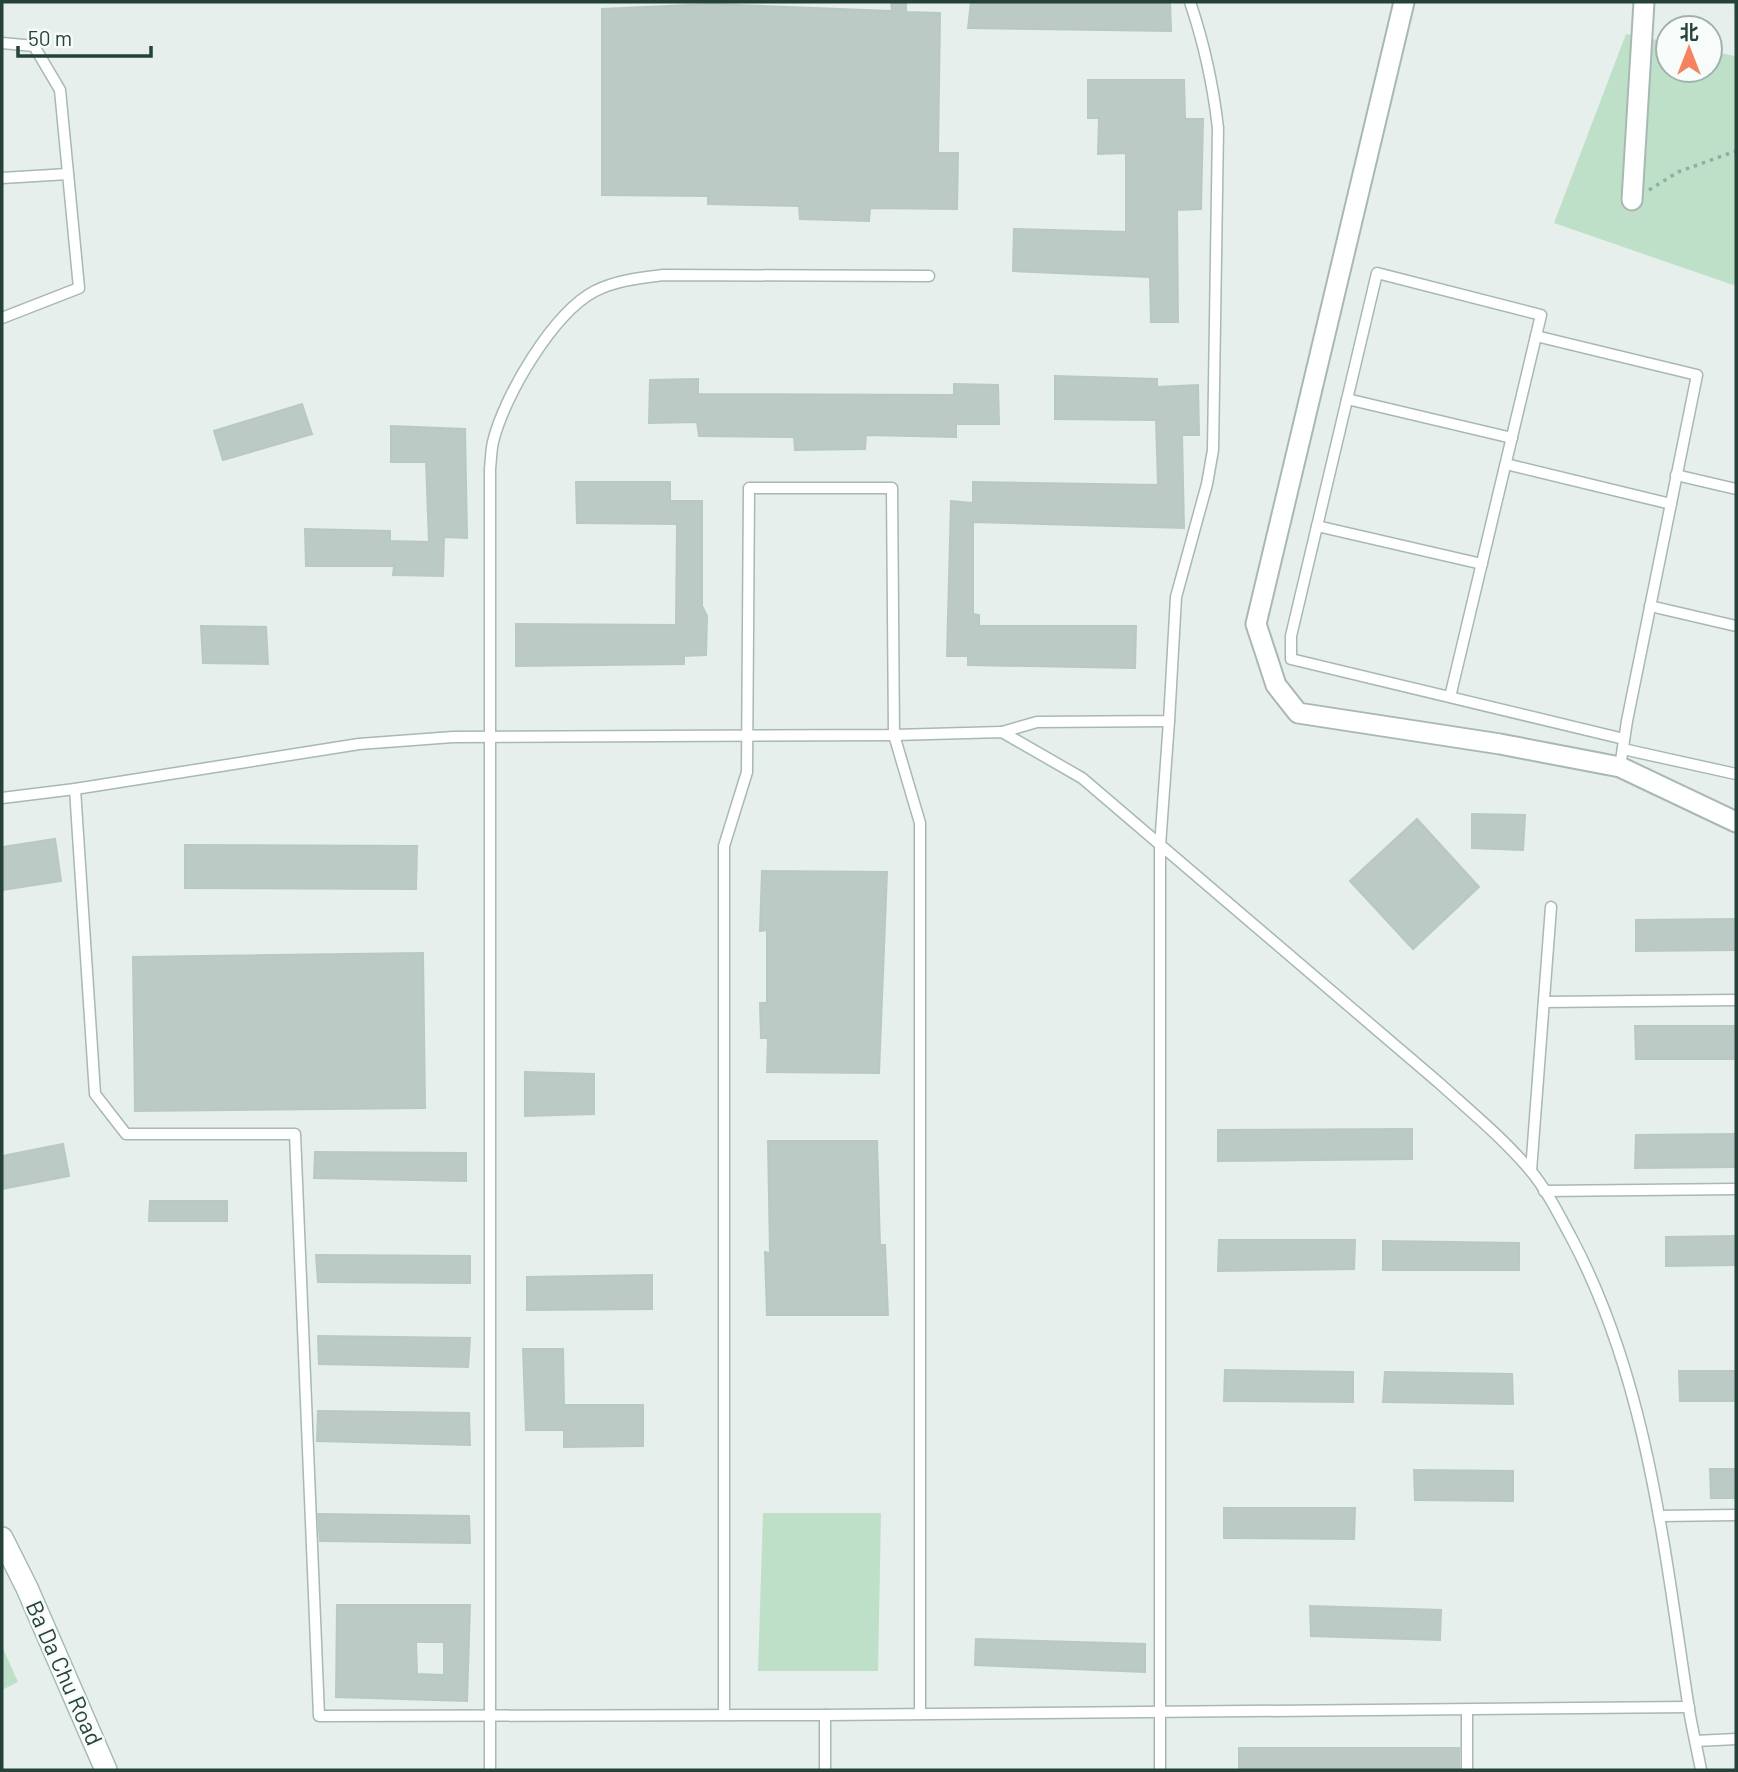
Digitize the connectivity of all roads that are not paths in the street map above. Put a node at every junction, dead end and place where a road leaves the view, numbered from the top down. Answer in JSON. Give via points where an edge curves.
{"nodes":[{"id":1,"x":1190,"y":2,"type":"edge"},
{"id":2,"x":1404,"y":2,"type":"edge"},
{"id":3,"x":1644,"y":2,"type":"edge"},
{"id":4,"x":2,"y":43,"type":"edge"},
{"id":5,"x":68,"y":174,"type":"junction"},
{"id":6,"x":2,"y":178,"type":"edge"},
{"id":7,"x":1632,"y":200,"type":"road end"},
{"id":8,"x":929,"y":276,"type":"dead end"},
{"id":9,"x":2,"y":318,"type":"edge"},
{"id":10,"x":1536,"y":336,"type":"junction"},
{"id":11,"x":1347,"y":399,"type":"junction"},
{"id":12,"x":1512,"y":438,"type":"junction"},
{"id":13,"x":1506,"y":464,"type":"junction"},
{"id":14,"x":1676,"y":475,"type":"junction"},
{"id":15,"x":1736,"y":489,"type":"edge"},
{"id":16,"x":1671,"y":503,"type":"junction"},
{"id":17,"x":1317,"y":526,"type":"junction"},
{"id":18,"x":1482,"y":564,"type":"junction"},
{"id":19,"x":1650,"y":606,"type":"junction"},
{"id":20,"x":1736,"y":626,"type":"edge"},
{"id":21,"x":1450,"y":697,"type":"junction"},
{"id":22,"x":1169,"y":721,"type":"junction"},
{"id":23,"x":1002,"y":732,"type":"junction"},
{"id":24,"x":747,"y":735,"type":"junction"},
{"id":25,"x":894,"y":735,"type":"junction"},
{"id":26,"x":488,"y":737,"type":"junction"},
{"id":27,"x":1622,"y":752,"type":"junction"},
{"id":28,"x":1736,"y":774,"type":"edge"},
{"id":29,"x":75,"y":789,"type":"junction"},
{"id":30,"x":2,"y":798,"type":"edge"},
{"id":31,"x":1736,"y":822,"type":"edge"},
{"id":32,"x":1160,"y":846,"type":"junction"},
{"id":33,"x":1551,"y":907,"type":"dead end"},
{"id":34,"x":1736,"y":1000,"type":"edge"},
{"id":35,"x":1544,"y":1002,"type":"junction"},
{"id":36,"x":1531,"y":1171,"type":"junction"},
{"id":37,"x":1736,"y":1189,"type":"edge"},
{"id":38,"x":1544,"y":1191,"type":"junction"},
{"id":39,"x":1736,"y":1515,"type":"edge"},
{"id":40,"x":1660,"y":1516,"type":"junction"},
{"id":41,"x":2,"y":1538,"type":"edge"},
{"id":42,"x":1689,"y":1707,"type":"junction"},
{"id":43,"x":1467,"y":1711,"type":"junction"},
{"id":44,"x":1160,"y":1712,"type":"junction"},
{"id":45,"x":920,"y":1713,"type":"junction"},
{"id":46,"x":724,"y":1714,"type":"junction"},
{"id":47,"x":825,"y":1715,"type":"junction"},
{"id":48,"x":490,"y":1717,"type":"junction"},
{"id":49,"x":1736,"y":1739,"type":"edge"},
{"id":50,"x":1696,"y":1741,"type":"junction"},
{"id":51,"x":106,"y":1770,"type":"edge"},
{"id":52,"x":490,"y":1770,"type":"edge"},
{"id":53,"x":825,"y":1770,"type":"edge"},
{"id":54,"x":1160,"y":1770,"type":"edge"},
{"id":55,"x":1467,"y":1770,"type":"edge"},
{"id":56,"x":1701,"y":1770,"type":"edge"}],
"edges":[{"from":1,"to":22,"type":"lane","via":[[1211,81],[1217,128],[1213,450],[1176,597]]},
{"from":2,"to":27,"type":"street","via":[[1256,624],[1276,685],[1298,713],[1500,744]]},
{"from":3,"to":7,"type":"street"},
{"from":4,"to":5,"type":"lane","via":[[34,46],[60,90]]},
{"from":5,"to":6,"type":"lane"},
{"from":5,"to":9,"type":"lane","via":[[79,288]]},
{"from":8,"to":26,"type":"lane","via":[[664,275],[621,281],[593,292],[572,310],[541,344],[509,398],[493,442]]},
{"from":10,"to":11,"type":"lane","via":[[1541,315],[1377,273]]},
{"from":10,"to":12,"type":"lane"},
{"from":10,"to":14,"type":"lane","via":[[1696,375]]},
{"from":11,"to":12,"type":"lane"},
{"from":11,"to":17,"type":"lane"},
{"from":12,"to":13,"type":"lane"},
{"from":13,"to":16,"type":"lane"},
{"from":13,"to":18,"type":"lane"},
{"from":14,"to":15,"type":"lane"},
{"from":14,"to":16,"type":"lane"},
{"from":16,"to":19,"type":"lane"},
{"from":17,"to":18,"type":"lane"},
{"from":17,"to":21,"type":"lane","via":[[1291,636],[1291,659]]},
{"from":18,"to":21,"type":"lane"},
{"from":19,"to":20,"type":"lane"},
{"from":19,"to":27,"type":"lane"},
{"from":21,"to":27,"type":"lane"},
{"from":22,"to":23,"type":"lane","via":[[1037,722]]},
{"from":22,"to":32,"type":"lane"},
{"from":23,"to":25,"type":"lane"},
{"from":23,"to":32,"type":"lane","via":[[1082,778]]},
{"from":24,"to":25,"type":"lane"},
{"from":24,"to":25,"type":"lane","via":[[749,488],[892,488]]},
{"from":24,"to":26,"type":"lane"},
{"from":24,"to":46,"type":"lane","via":[[747,772],[724,846]]},
{"from":25,"to":45,"type":"lane","via":[[920,823]]},
{"from":26,"to":29,"type":"lane","via":[[359,744]]},
{"from":26,"to":48,"type":"lane"},
{"from":27,"to":28,"type":"lane"},
{"from":27,"to":31,"type":"street"},
{"from":29,"to":30,"type":"lane"},
{"from":29,"to":48,"type":"lane","via":[[94,1094],[126,1134],[295,1134],[319,1716]]},
{"from":32,"to":36,"type":"lane","via":[[1438,1082]]},
{"from":32,"to":44,"type":"lane"},
{"from":33,"to":35,"type":"lane"},
{"from":34,"to":35,"type":"lane"},
{"from":35,"to":36,"type":"lane"},
{"from":36,"to":38,"type":"lane"},
{"from":37,"to":38,"type":"lane"},
{"from":38,"to":40,"type":"lane","via":[[1584,1261],[1619,1350]]},
{"from":39,"to":40,"type":"lane"},
{"from":40,"to":42,"type":"lane"},
{"from":41,"to":51,"type":"street","name":"Ba Da Chu Road"},
{"from":42,"to":43,"type":"lane"},
{"from":42,"to":50,"type":"lane"},
{"from":43,"to":44,"type":"lane"},
{"from":43,"to":55,"type":"lane"},
{"from":44,"to":45,"type":"lane"},
{"from":44,"to":54,"type":"lane"},
{"from":45,"to":47,"type":"lane"},
{"from":46,"to":47,"type":"lane"},
{"from":46,"to":48,"type":"lane"},
{"from":47,"to":53,"type":"lane"},
{"from":48,"to":52,"type":"lane"},
{"from":49,"to":50,"type":"lane"},
{"from":50,"to":56,"type":"lane"}]}
